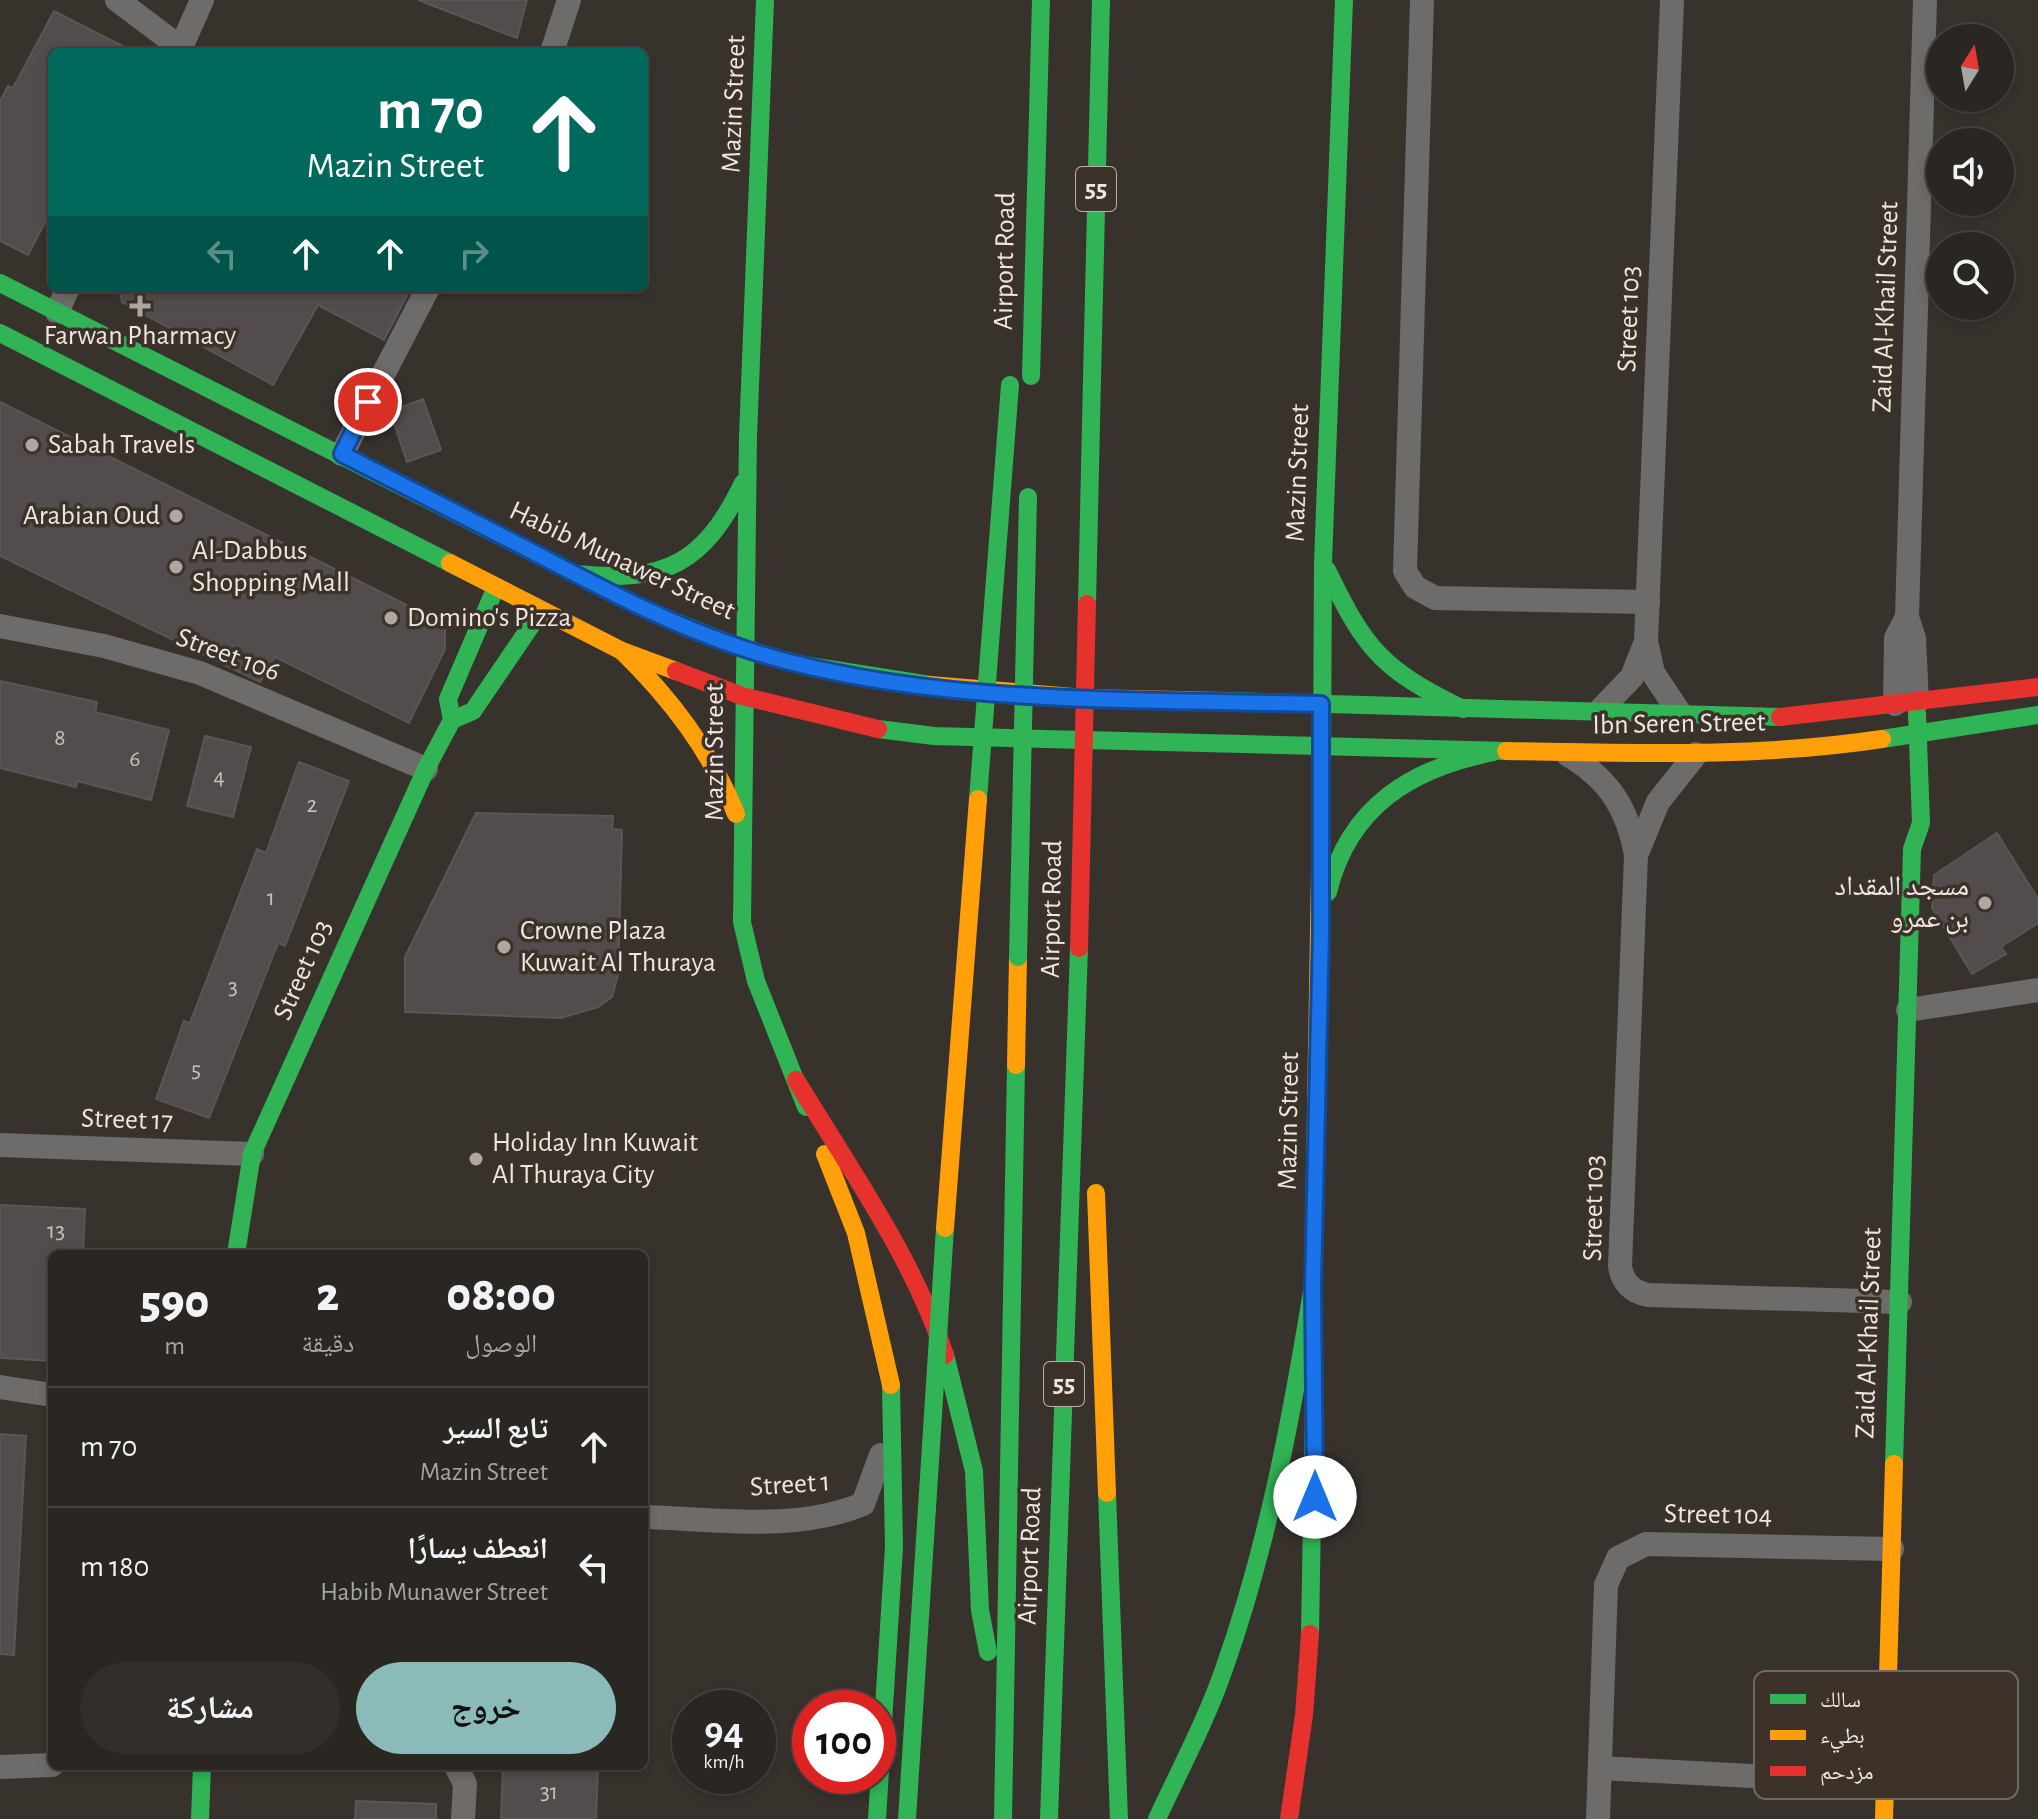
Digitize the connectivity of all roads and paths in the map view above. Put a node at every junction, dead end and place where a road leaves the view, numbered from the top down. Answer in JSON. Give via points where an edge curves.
{"nodes":[{"id":1,"x":117,"y":0,"type":"edge"},
{"id":2,"x":202,"y":0,"type":"edge"},
{"id":3,"x":569,"y":0,"type":"edge"},
{"id":4,"x":765,"y":0,"type":"edge"},
{"id":5,"x":1041,"y":0,"type":"edge"},
{"id":6,"x":1101,"y":0,"type":"edge"},
{"id":7,"x":1344,"y":0,"type":"edge"},
{"id":8,"x":1422,"y":0,"type":"edge"},
{"id":9,"x":1672,"y":0,"type":"edge"},
{"id":10,"x":1925,"y":0,"type":"edge"},
{"id":11,"x":177,"y":48,"type":"edge"},
{"id":12,"x":181,"y":48,"type":"edge"},
{"id":13,"x":553,"y":48,"type":"edge"},
{"id":14,"x":0,"y":283,"type":"edge"},
{"id":15,"x":66,"y":292,"type":"edge"},
{"id":16,"x":426,"y":292,"type":"edge"},
{"id":17,"x":1030,"y":308,"type":"junction"},
{"id":18,"x":57,"y":312,"type":"junction"},
{"id":19,"x":0,"y":333,"type":"edge"},
{"id":20,"x":176,"y":370,"type":"junction"},
{"id":21,"x":1031,"y":384,"type":"dead end"},
{"id":22,"x":221,"y":393,"type":"junction"},
{"id":23,"x":152,"y":410,"type":"junction"},
{"id":24,"x":202,"y":434,"type":"junction"},
{"id":25,"x":748,"y":437,"type":"junction"},
{"id":26,"x":342,"y":454,"type":"junction"},
{"id":27,"x":1029,"y":470,"type":"dead end"},
{"id":28,"x":1323,"y":563,"type":"junction"},
{"id":29,"x":576,"y":574,"type":"junction"},
{"id":30,"x":496,"y":587,"type":"junction"},
{"id":31,"x":1648,"y":602,"type":"junction"},
{"id":32,"x":541,"y":611,"type":"junction"},
{"id":33,"x":0,"y":626,"type":"edge"},
{"id":34,"x":1646,"y":641,"type":"junction"},
{"id":35,"x":744,"y":649,"type":"junction"},
{"id":36,"x":622,"y":651,"type":"junction"},
{"id":37,"x":2038,"y":687,"type":"edge"},
{"id":38,"x":742,"y":696,"type":"junction"},
{"id":39,"x":1906,"y":703,"type":"junction"},
{"id":40,"x":1321,"y":704,"type":"junction"},
{"id":41,"x":1463,"y":709,"type":"junction"},
{"id":42,"x":1601,"y":709,"type":"junction"},
{"id":43,"x":1681,"y":715,"type":"junction"},
{"id":44,"x":2038,"y":715,"type":"edge"},
{"id":45,"x":452,"y":720,"type":"junction"},
{"id":46,"x":1918,"y":734,"type":"junction"},
{"id":47,"x":1896,"y":745,"type":"junction"},
{"id":48,"x":1320,"y":749,"type":"junction"},
{"id":49,"x":1494,"y":752,"type":"junction"},
{"id":50,"x":1696,"y":754,"type":"junction"},
{"id":51,"x":1568,"y":755,"type":"junction"},
{"id":52,"x":426,"y":769,"type":"junction"},
{"id":53,"x":1902,"y":823,"type":"dead end"},
{"id":54,"x":743,"y":831,"type":"junction"},
{"id":55,"x":1634,"y":844,"type":"junction"},
{"id":56,"x":1912,"y":849,"type":"junction"},
{"id":57,"x":1321,"y":933,"type":"junction"},
{"id":58,"x":1079,"y":952,"type":"junction"},
{"id":59,"x":2038,"y":990,"type":"edge"},
{"id":60,"x":1908,"y":1010,"type":"junction"},
{"id":61,"x":796,"y":1080,"type":"junction"},
{"id":62,"x":1092,"y":1123,"type":"dead end"},
{"id":63,"x":0,"y":1145,"type":"edge"},
{"id":64,"x":252,"y":1154,"type":"junction"},
{"id":65,"x":1095,"y":1168,"type":"dead end"},
{"id":66,"x":237,"y":1250,"type":"edge"},
{"id":67,"x":1313,"y":1285,"type":"junction"},
{"id":68,"x":1900,"y":1302,"type":"junction"},
{"id":69,"x":891,"y":1385,"type":"junction"},
{"id":70,"x":0,"y":1387,"type":"edge"},
{"id":71,"x":48,"y":1394,"type":"edge"},
{"id":72,"x":648,"y":1517,"type":"edge"},
{"id":73,"x":1892,"y":1549,"type":"junction"},
{"id":74,"x":1888,"y":1671,"type":"edge"},
{"id":75,"x":1006,"y":1750,"type":"junction"},
{"id":76,"x":48,"y":1765,"type":"edge"},
{"id":77,"x":0,"y":1767,"type":"edge"},
{"id":78,"x":1600,"y":1768,"type":"junction"},
{"id":79,"x":202,"y":1770,"type":"edge"},
{"id":80,"x":458,"y":1770,"type":"edge"},
{"id":81,"x":1754,"y":1776,"type":"edge"},
{"id":82,"x":1885,"y":1799,"type":"edge"},
{"id":83,"x":200,"y":1819,"type":"edge"},
{"id":84,"x":463,"y":1819,"type":"edge"},
{"id":85,"x":877,"y":1819,"type":"edge"},
{"id":86,"x":907,"y":1819,"type":"edge"},
{"id":87,"x":1003,"y":1819,"type":"edge"},
{"id":88,"x":1049,"y":1819,"type":"edge"},
{"id":89,"x":1119,"y":1819,"type":"edge"},
{"id":90,"x":1157,"y":1819,"type":"edge"},
{"id":91,"x":1289,"y":1819,"type":"edge"},
{"id":92,"x":1598,"y":1819,"type":"edge"},
{"id":93,"x":1884,"y":1819,"type":"edge"}],
"edges":[{"from":1,"to":11,"type":"street"},
{"from":2,"to":12,"type":"street"},
{"from":3,"to":13,"type":"street"},
{"from":4,"to":25,"type":"main road","name":"Mazin Street"},
{"from":5,"to":17,"type":"main road","name":"Airport Road","number":"55"},
{"from":6,"to":58,"type":"main road","name":"Airport Road","number":"55","bridge":true},
{"from":7,"to":28,"type":"main road","name":"Mazin Street"},
{"from":8,"to":31,"type":"street","via":[[1405,571],[1415,587],[1435,598]]},
{"from":9,"to":31,"type":"street","name":"Street 103"},
{"from":10,"to":39,"type":"street","name":"Zaid Al-Khail Street","via":[[1907,617],[1914,638]]},
{"from":14,"to":18,"type":"main road","name":"Habib Munawer Street"},
{"from":15,"to":18,"type":"street"},
{"from":16,"to":26,"type":"street"},
{"from":17,"to":21,"type":"main road","name":"Airport Road","number":"55"},
{"from":17,"to":86,"type":"main road","bridge":true,"via":[[1010,385],[942,1264]]},
{"from":18,"to":20,"type":"main road","name":"Habib Munawer Street"},
{"from":19,"to":23,"type":"main road"},
{"from":20,"to":22,"type":"main road","name":"Habib Munawer Street"},
{"from":20,"to":23,"type":"main road","via":[[181,383],[177,397]]},
{"from":22,"to":24,"type":"main road","via":[[202,409]]},
{"from":22,"to":26,"type":"main road","name":"Habib Munawer Street"},
{"from":23,"to":24,"type":"main road"},
{"from":24,"to":30,"type":"main road"},
{"from":25,"to":29,"type":"main road","via":[[744,480],[733,507],[698,552],[661,573],[618,580]]},
{"from":25,"to":35,"type":"main road","name":"Mazin Street"},
{"from":26,"to":29,"type":"main road","name":"Habib Munawer Street"},
{"from":27,"to":75,"type":"main road","name":"Airport Road","number":"55","bridge":true},
{"from":28,"to":40,"type":"main road","name":"Mazin Street"},
{"from":28,"to":41,"type":"main road","via":[[1370,649],[1396,674]]},
{"from":29,"to":35,"type":"main road","name":"Habib Munawer Street","via":[[644,609]]},
{"from":30,"to":32,"type":"main road"},
{"from":30,"to":45,"type":"main road","name":"Street 103","via":[[448,699]]},
{"from":31,"to":34,"type":"street","name":"Street 103"},
{"from":32,"to":36,"type":"main road"},
{"from":32,"to":45,"type":"main road","name":"Street 103","via":[[473,711]]},
{"from":33,"to":52,"type":"street","name":"Street 106","via":[[104,646],[200,673]]},
{"from":34,"to":42,"type":"street","name":"Street 103","via":[[1632,677]]},
{"from":34,"to":43,"type":"street","name":"Street 103","via":[[1653,673]]},
{"from":35,"to":38,"type":"main road","name":"Mazin Street"},
{"from":35,"to":40,"type":"main road","name":"Habib Munawer Street","via":[[803,665],[949,688],[1085,698]]},
{"from":36,"to":38,"type":"main road"},
{"from":36,"to":54,"type":"main road","via":[[662,688],[696,732],[723,779]]},
{"from":37,"to":39,"type":"main road","name":"Ibn Seren Street"},
{"from":38,"to":48,"type":"main road","via":[[869,728],[934,736]]},
{"from":38,"to":54,"type":"main road","name":"Mazin Street"},
{"from":39,"to":43,"type":"main road","name":"Ibn Seren Street","via":[[1818,715]]},
{"from":39,"to":46,"type":"main road","name":"Zaid Al-Khail Street"},
{"from":39,"to":47,"type":"main road","name":"Zaid Al-Khail Street"},
{"from":40,"to":41,"type":"main road","name":"Ibn Seren Street"},
{"from":40,"to":48,"type":"main road","name":"Mazin Street"},
{"from":41,"to":42,"type":"main road","name":"Ibn Seren Street"},
{"from":42,"to":43,"type":"main road","name":"Ibn Seren Street"},
{"from":44,"to":46,"type":"main road","name":"Ibn Seren Street"},
{"from":45,"to":52,"type":"main road","name":"Street 103"},
{"from":46,"to":47,"type":"main road","name":"Ibn Seren Street"},
{"from":46,"to":56,"type":"main road","name":"Zaid Al-Khail Street","via":[[1921,823]]},
{"from":47,"to":50,"type":"main road","name":"Ibn Seren Street"},
{"from":48,"to":49,"type":"main road","name":"Ibn Seren Street"},
{"from":48,"to":57,"type":"main road","name":"Mazin Street"},
{"from":49,"to":51,"type":"main road","name":"Ibn Seren Street"},
{"from":49,"to":57,"type":"main road","via":[[1451,760],[1412,778],[1378,804],[1350,837],[1329,883]]},
{"from":50,"to":51,"type":"main road","name":"Ibn Seren Street"},
{"from":50,"to":55,"type":"street","name":"Street 103","via":[[1658,802]]},
{"from":51,"to":55,"type":"street","name":"Street 103","via":[[1615,794]]},
{"from":52,"to":64,"type":"main road","name":"Street 103"},
{"from":53,"to":56,"type":"main road","name":"Zaid Al-Khail Street"},
{"from":54,"to":61,"type":"main road","name":"Mazin Street","via":[[742,922],[756,981]]},
{"from":55,"to":68,"type":"street","name":"Street 103","via":[[1620,1266],[1624,1280],[1634,1291],[1648,1295]]},
{"from":56,"to":60,"type":"main road","name":"Zaid Al-Khail Street"},
{"from":57,"to":67,"type":"main road","name":"Mazin Street"},
{"from":58,"to":62,"type":"main road"},
{"from":58,"to":88,"type":"main road","name":"Airport Road","number":"55"},
{"from":59,"to":60,"type":"street"},
{"from":60,"to":68,"type":"main road","name":"Zaid Al-Khail Street"},
{"from":61,"to":69,"type":"main road","name":"Mazin Street","via":[[856,1233]]},
{"from":61,"to":75,"type":"main road","via":[[925,1303],[956,1389],[974,1471],[980,1610]]},
{"from":63,"to":64,"type":"street","name":"Street 17"},
{"from":64,"to":66,"type":"main road","name":"Street 103"},
{"from":65,"to":89,"type":"main road"},
{"from":67,"to":90,"type":"main road","via":[[1282,1473],[1249,1594],[1223,1673]]},
{"from":67,"to":91,"type":"main road","via":[[1315,1528],[1299,1767]]},
{"from":68,"to":73,"type":"main road","name":"Zaid Al-Khail Street"},
{"from":69,"to":72,"type":"street","name":"Street 1","via":[[879,1467],[863,1504],[841,1513],[789,1520]]},
{"from":69,"to":85,"type":"main road","name":"Mazin Street","via":[[894,1547]]},
{"from":70,"to":71,"type":"street"},
{"from":73,"to":74,"type":"main road","name":"Zaid Al-Khail Street"},
{"from":73,"to":78,"type":"street","name":"Street 104","via":[[1646,1544],[1627,1551],[1612,1566],[1606,1585]]},
{"from":75,"to":87,"type":"main road","name":"Airport Road","number":"55"},
{"from":76,"to":77,"type":"street"},
{"from":78,"to":81,"type":"street"},
{"from":78,"to":92,"type":"street","name":"Street 104"},
{"from":79,"to":83,"type":"main road"},
{"from":80,"to":84,"type":"street","via":[[465,1784]]},
{"from":82,"to":93,"type":"main road","name":"Zaid Al-Khail Street"}]}
